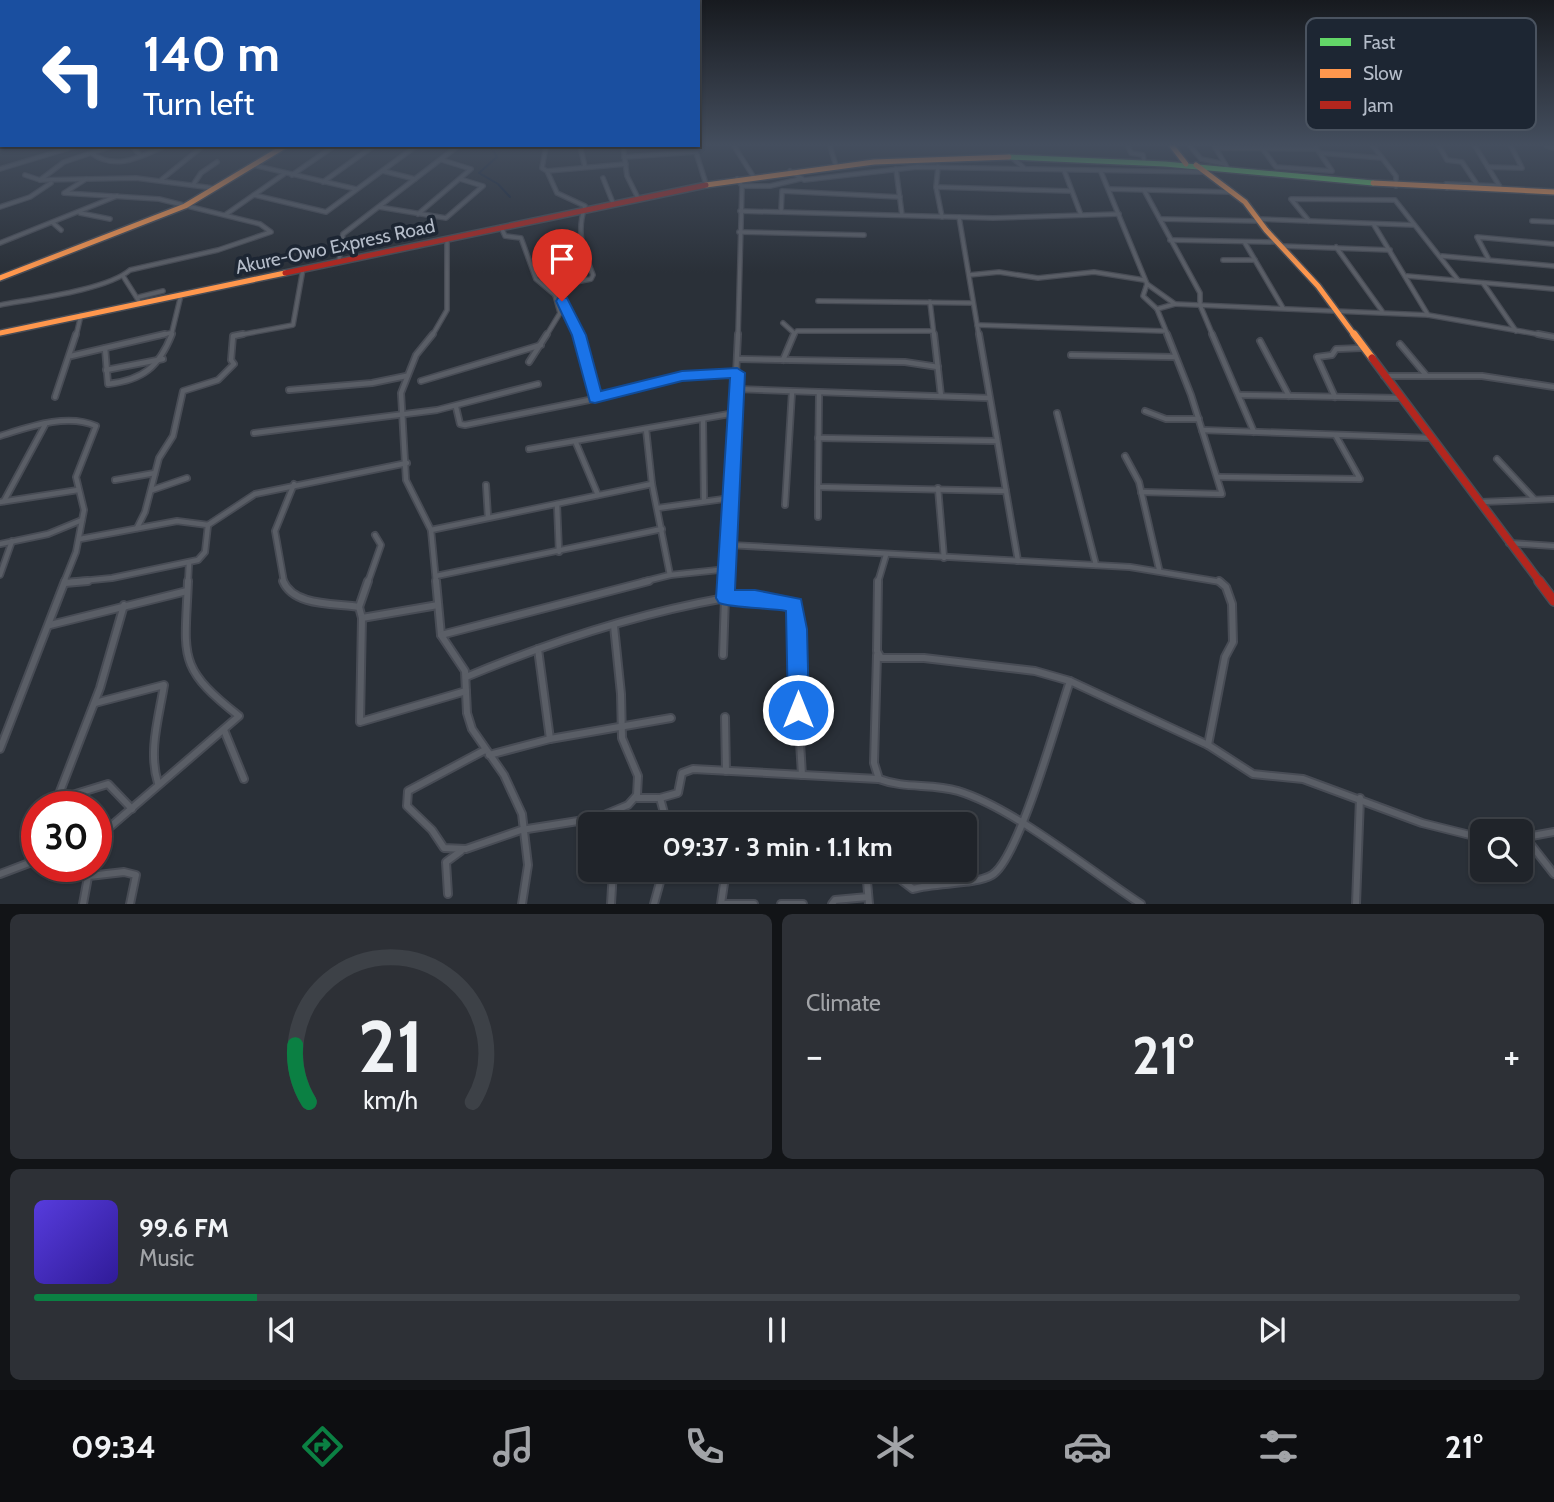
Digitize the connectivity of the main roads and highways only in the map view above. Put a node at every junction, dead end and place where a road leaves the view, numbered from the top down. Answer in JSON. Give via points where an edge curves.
{"nodes":[{"id":1,"x":214,"y":188,"type":"edge"},
{"id":2,"x":686,"y":188,"type":"edge"},
{"id":3,"x":1228,"y":188,"type":"edge"},
{"id":4,"x":1417,"y":188,"type":"edge"},
{"id":5,"x":1472,"y":188,"type":"edge"},
{"id":6,"x":1480,"y":188,"type":"edge"},
{"id":7,"x":1554,"y":192,"type":"edge"},
{"id":8,"x":0,"y":280,"type":"edge"},
{"id":9,"x":0,"y":333,"type":"edge"},
{"id":10,"x":1554,"y":601,"type":"edge"}],
"edges":[{"from":1,"to":8,"type":"main road","via":[[185,205]]},
{"from":2,"to":9,"type":"main road","name":"Akure-Owo Express Road"},
{"from":3,"to":10,"type":"main road","via":[[1245,202],[1336,310]]},
{"from":4,"to":5,"type":"main road","name":"Akure-Owo Express Road"},
{"from":6,"to":7,"type":"main road","name":"Akure-Owo Express Road"}]}
